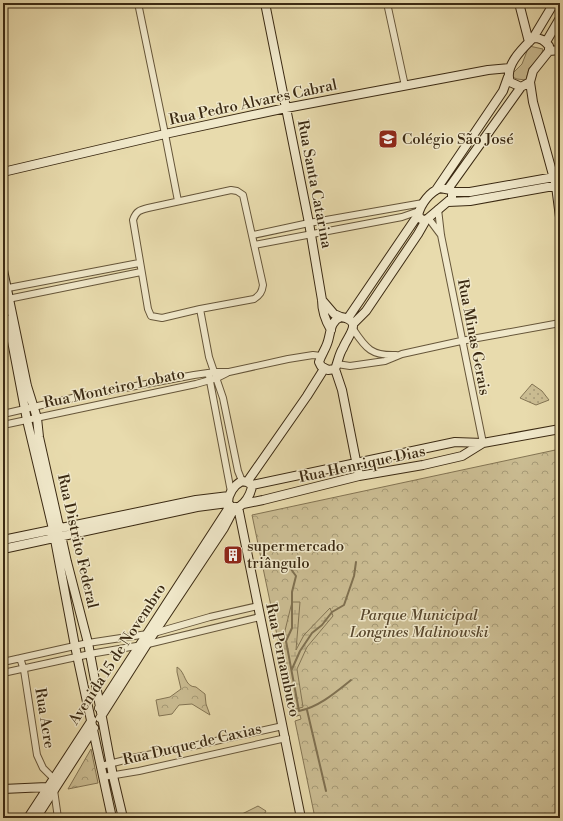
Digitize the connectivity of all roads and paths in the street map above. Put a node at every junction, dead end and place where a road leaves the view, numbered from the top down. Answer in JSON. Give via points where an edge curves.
{"nodes":[{"id":1,"x":138,"y":3,"type":"edge"},
{"id":2,"x":265,"y":3,"type":"edge"},
{"id":3,"x":387,"y":3,"type":"edge"},
{"id":4,"x":519,"y":3,"type":"edge"},
{"id":5,"x":554,"y":3,"type":"edge"},
{"id":6,"x":548,"y":13,"type":"junction"},
{"id":7,"x":558,"y":22,"type":"edge"},
{"id":8,"x":531,"y":40,"type":"junction"},
{"id":9,"x":546,"y":42,"type":"junction"},
{"id":10,"x":560,"y":50,"type":"edge"},
{"id":11,"x":549,"y":51,"type":"junction"},
{"id":12,"x":510,"y":68,"type":"junction"},
{"id":13,"x":508,"y":77,"type":"junction"},
{"id":14,"x":530,"y":82,"type":"junction"},
{"id":15,"x":405,"y":86,"type":"junction"},
{"id":16,"x":521,"y":88,"type":"junction"},
{"id":17,"x":286,"y":108,"type":"junction"},
{"id":18,"x":165,"y":134,"type":"junction"},
{"id":19,"x":3,"y":172,"type":"edge"},
{"id":20,"x":557,"y":181,"type":"edge"},
{"id":21,"x":436,"y":190,"type":"junction"},
{"id":22,"x":450,"y":190,"type":"junction"},
{"id":23,"x":178,"y":201,"type":"junction"},
{"id":24,"x":448,"y":202,"type":"junction"},
{"id":25,"x":424,"y":203,"type":"junction"},
{"id":26,"x":438,"y":209,"type":"junction"},
{"id":27,"x":418,"y":213,"type":"junction"},
{"id":28,"x":560,"y":217,"type":"edge"},
{"id":29,"x":338,"y":218,"type":"junction"},
{"id":30,"x":427,"y":220,"type":"junction"},
{"id":31,"x":309,"y":223,"type":"junction"},
{"id":32,"x":340,"y":228,"type":"junction"},
{"id":33,"x":253,"y":235,"type":"junction"},
{"id":34,"x":311,"y":235,"type":"junction"},
{"id":35,"x":441,"y":235,"type":"junction"},
{"id":36,"x":254,"y":245,"type":"junction"},
{"id":37,"x":139,"y":263,"type":"junction"},
{"id":38,"x":3,"y":270,"type":"edge"},
{"id":39,"x":141,"y":272,"type":"junction"},
{"id":40,"x":366,"y":291,"type":"junction"},
{"id":41,"x":5,"y":295,"type":"edge"},
{"id":42,"x":375,"y":297,"type":"junction"},
{"id":43,"x":322,"y":300,"type":"junction"},
{"id":44,"x":200,"y":309,"type":"junction"},
{"id":45,"x":349,"y":322,"type":"junction"},
{"id":46,"x":560,"y":323,"type":"edge"},
{"id":47,"x":330,"y":330,"type":"junction"},
{"id":48,"x":461,"y":341,"type":"junction"},
{"id":49,"x":402,"y":354,"type":"junction"},
{"id":50,"x":321,"y":356,"type":"junction"},
{"id":51,"x":336,"y":366,"type":"junction"},
{"id":52,"x":324,"y":368,"type":"junction"},
{"id":53,"x":214,"y":374,"type":"junction"},
{"id":54,"x":210,"y":380,"type":"junction"},
{"id":55,"x":34,"y":408,"type":"junction"},
{"id":56,"x":25,"y":409,"type":"junction"},
{"id":57,"x":3,"y":414,"type":"edge"},
{"id":58,"x":37,"y":418,"type":"junction"},
{"id":59,"x":27,"y":420,"type":"junction"},
{"id":60,"x":3,"y":425,"type":"edge"},
{"id":61,"x":560,"y":429,"type":"edge"},
{"id":62,"x":483,"y":443,"type":"junction"},
{"id":63,"x":356,"y":463,"type":"junction"},
{"id":64,"x":359,"y":476,"type":"junction"},
{"id":65,"x":247,"y":483,"type":"junction"},
{"id":66,"x":233,"y":502,"type":"junction"},
{"id":67,"x":56,"y":528,"type":"junction"},
{"id":68,"x":58,"y":537,"type":"junction"},
{"id":69,"x":3,"y":540,"type":"edge"},
{"id":70,"x":3,"y":549,"type":"edge"},
{"id":71,"x":258,"y":606,"type":"junction"},
{"id":72,"x":210,"y":617,"type":"junction"},
{"id":73,"x":260,"y":617,"type":"junction"},
{"id":74,"x":213,"y":628,"type":"junction"},
{"id":75,"x":150,"y":634,"type":"junction"},
{"id":76,"x":88,"y":643,"type":"junction"},
{"id":77,"x":143,"y":645,"type":"junction"},
{"id":78,"x":75,"y":646,"type":"junction"},
{"id":79,"x":90,"y":654,"type":"junction"},
{"id":80,"x":20,"y":658,"type":"junction"},
{"id":81,"x":78,"y":658,"type":"junction"},
{"id":82,"x":3,"y":662,"type":"edge"},
{"id":83,"x":24,"y":670,"type":"junction"},
{"id":84,"x":3,"y":673,"type":"edge"},
{"id":85,"x":99,"y":707,"type":"junction"},
{"id":86,"x":101,"y":716,"type":"junction"},
{"id":87,"x":91,"y":721,"type":"junction"},
{"id":88,"x":283,"y":726,"type":"junction"},
{"id":89,"x":92,"y":730,"type":"junction"},
{"id":90,"x":286,"y":738,"type":"junction"},
{"id":91,"x":193,"y":746,"type":"junction"},
{"id":92,"x":196,"y":759,"type":"junction"},
{"id":93,"x":110,"y":763,"type":"junction"},
{"id":94,"x":101,"y":766,"type":"junction"},
{"id":95,"x":113,"y":776,"type":"junction"},
{"id":96,"x":103,"y":777,"type":"junction"},
{"id":97,"x":53,"y":778,"type":"junction"},
{"id":98,"x":50,"y":788,"type":"junction"},
{"id":99,"x":3,"y":789,"type":"edge"},
{"id":100,"x":28,"y":818,"type":"edge"},
{"id":101,"x":36,"y":818,"type":"edge"},
{"id":102,"x":58,"y":818,"type":"edge"},
{"id":103,"x":112,"y":818,"type":"edge"},
{"id":104,"x":123,"y":818,"type":"edge"},
{"id":105,"x":302,"y":818,"type":"edge"}],
"edges":[{"from":1,"to":18,"type":"street"},
{"from":2,"to":17,"type":"street","name":"Rua Santa Catarina"},
{"from":3,"to":15,"type":"street"},
{"from":4,"to":8,"type":"street"},
{"from":5,"to":6,"type":"street"},
{"from":6,"to":7,"type":"street","via":[[557,14]]},
{"from":6,"to":8,"type":"street"},
{"from":7,"to":9,"type":"street"},
{"from":8,"to":9,"type":"street","via":[[540,38]]},
{"from":8,"to":12,"type":"street"},
{"from":9,"to":11,"type":"street"},
{"from":10,"to":11,"type":"street"},
{"from":11,"to":14,"type":"street","via":[[533,71]]},
{"from":12,"to":13,"type":"street"},
{"from":12,"to":15,"type":"street","name":"Rua Pedro Alvares Cabral"},
{"from":13,"to":16,"type":"street","via":[[510,82]]},
{"from":13,"to":21,"type":"street","via":[[503,91]]},
{"from":14,"to":16,"type":"street"},
{"from":14,"to":20,"type":"street","via":[[533,102]]},
{"from":15,"to":17,"type":"street","name":"Rua Pedro Alvares Cabral"},
{"from":16,"to":22,"type":"street"},
{"from":17,"to":18,"type":"street","name":"Rua Pedro Alvares Cabral"},
{"from":17,"to":31,"type":"street","name":"Rua Santa Catarina"},
{"from":18,"to":19,"type":"street","name":"Rua Pedro Alvares Cabral"},
{"from":18,"to":23,"type":"street"},
{"from":20,"to":22,"type":"street","via":[[470,192]]},
{"from":20,"to":24,"type":"street","via":[[470,200]]},
{"from":20,"to":28,"type":"street"},
{"from":21,"to":22,"type":"street"},
{"from":21,"to":25,"type":"street"},
{"from":22,"to":24,"type":"street","via":[[452,198]]},
{"from":23,"to":33,"type":"street","via":[[231,190],[241,192]]},
{"from":23,"to":37,"type":"street","via":[[140,210],[135,214],[133,220]]},
{"from":24,"to":26,"type":"street"},
{"from":25,"to":27,"type":"street"},
{"from":25,"to":29,"type":"street"},
{"from":26,"to":30,"type":"street"},
{"from":26,"to":35,"type":"street","name":"Rua Minas Gerais"},
{"from":27,"to":30,"type":"street","via":[[421,219]]},
{"from":27,"to":32,"type":"street"},
{"from":27,"to":40,"type":"street"},
{"from":29,"to":31,"type":"street"},
{"from":29,"to":32,"type":"street"},
{"from":30,"to":35,"type":"street","name":"Rua Minas Gerais"},
{"from":30,"to":42,"type":"street"},
{"from":31,"to":33,"type":"street"},
{"from":31,"to":34,"type":"street","name":"Rua Santa Catarina"},
{"from":32,"to":34,"type":"street"},
{"from":33,"to":36,"type":"street"},
{"from":34,"to":36,"type":"street"},
{"from":34,"to":43,"type":"street","name":"Rua Santa Catarina"},
{"from":35,"to":48,"type":"street","name":"Rua Minas Gerais"},
{"from":36,"to":44,"type":"street","via":[[263,285],[259,296]]},
{"from":37,"to":39,"type":"street"},
{"from":37,"to":41,"type":"street"},
{"from":38,"to":41,"type":"street","name":"Rua Distrito Federal"},
{"from":39,"to":41,"type":"street"},
{"from":39,"to":44,"type":"street","via":[[151,316],[162,318]]},
{"from":40,"to":42,"type":"street"},
{"from":40,"to":45,"type":"street"},
{"from":41,"to":55,"type":"street","name":"Rua Distrito Federal"},
{"from":41,"to":56,"type":"street","name":"Rua Distrito Federal"},
{"from":42,"to":45,"type":"street","via":[[360,317]]},
{"from":43,"to":45,"type":"street","via":[[334,314]]},
{"from":43,"to":47,"type":"street","name":"Rua Santa Catarina","via":[[323,312]]},
{"from":44,"to":53,"type":"street","name":"Rua Pernambuco"},
{"from":45,"to":47,"type":"street","via":[[334,321]]},
{"from":45,"to":49,"type":"street","via":[[365,346],[375,353]]},
{"from":45,"to":51,"type":"street"},
{"from":46,"to":48,"type":"street"},
{"from":47,"to":50,"type":"street","via":[[328,343]]},
{"from":48,"to":49,"type":"street"},
{"from":48,"to":62,"type":"street","name":"Rua Minas Gerais"},
{"from":49,"to":51,"type":"street","via":[[371,363]]},
{"from":50,"to":52,"type":"street","via":[[319,362]]},
{"from":50,"to":53,"type":"street","name":"Rua Monteiro Lobato","via":[[288,358]]},
{"from":51,"to":52,"type":"street","via":[[328,370]]},
{"from":51,"to":63,"type":"street"},
{"from":52,"to":65,"type":"street","name":"Avenida 15 de Novembro"},
{"from":53,"to":54,"type":"street","name":"Rua Pernambuco"},
{"from":53,"to":55,"type":"street","name":"Rua Monteiro Lobato","via":[[77,397]]},
{"from":53,"to":65,"type":"street","name":"Rua Pernambuco","via":[[223,398],[238,471]]},
{"from":54,"to":58,"type":"street","name":"Rua Monteiro Lobato"},
{"from":54,"to":66,"type":"street","name":"Rua Pernambuco"},
{"from":55,"to":56,"type":"street","name":"Rua Monteiro Lobato"},
{"from":55,"to":58,"type":"street","name":"Rua Distrito Federal"},
{"from":56,"to":57,"type":"street","name":"Rua Monteiro Lobato"},
{"from":56,"to":59,"type":"street","name":"Rua Distrito Federal"},
{"from":58,"to":59,"type":"street","name":"Rua Monteiro Lobato"},
{"from":58,"to":67,"type":"street","name":"Rua Distrito Federal"},
{"from":59,"to":60,"type":"street","name":"Rua Monteiro Lobato"},
{"from":59,"to":67,"type":"street","name":"Rua Distrito Federal"},
{"from":61,"to":62,"type":"street","name":"Rua Henrique Dias"},
{"from":62,"to":63,"type":"street","name":"Rua Henrique Dias","via":[[455,442]]},
{"from":62,"to":64,"type":"street","name":"Rua Henrique Dias","via":[[462,456]]},
{"from":63,"to":64,"type":"street"},
{"from":63,"to":65,"type":"street","name":"Rua Henrique Dias"},
{"from":64,"to":66,"type":"street","name":"Rua Henrique Dias","via":[[263,500]]},
{"from":65,"to":66,"type":"street","name":"Avenida 15 de Novembro","via":[[238,484]]},
{"from":65,"to":66,"type":"street","name":"Avenida 15 de Novembro","via":[[252,489],[248,497]]},
{"from":66,"to":67,"type":"street","name":"Rua Henrique Dias","via":[[196,500]]},
{"from":66,"to":68,"type":"street","name":"Rua Henrique Dias","via":[[197,507]]},
{"from":66,"to":71,"type":"street","name":"Rua Pernambuco"},
{"from":66,"to":75,"type":"street","name":"Avenida 15 de Novembro"},
{"from":67,"to":68,"type":"street","name":"Rua Distrito Federal"},
{"from":67,"to":69,"type":"street","name":"Rua Henrique Dias"},
{"from":68,"to":70,"type":"street","name":"Rua Henrique Dias"},
{"from":68,"to":76,"type":"street","name":"Rua Distrito Federal"},
{"from":68,"to":78,"type":"street","name":"Rua Distrito Federal"},
{"from":71,"to":72,"type":"street"},
{"from":71,"to":73,"type":"street","name":"Rua Pernambuco"},
{"from":72,"to":74,"type":"street"},
{"from":72,"to":75,"type":"street"},
{"from":73,"to":74,"type":"street"},
{"from":73,"to":88,"type":"street","name":"Rua Pernambuco"},
{"from":74,"to":77,"type":"street"},
{"from":75,"to":76,"type":"street"},
{"from":75,"to":77,"type":"street","name":"Avenida 15 de Novembro"},
{"from":76,"to":78,"type":"street"},
{"from":76,"to":79,"type":"street","name":"Rua Distrito Federal"},
{"from":77,"to":79,"type":"street"},
{"from":77,"to":85,"type":"street","name":"Avenida 15 de Novembro"},
{"from":77,"to":86,"type":"street","name":"Avenida 15 de Novembro"},
{"from":78,"to":80,"type":"street"},
{"from":78,"to":81,"type":"street","name":"Rua Distrito Federal"},
{"from":79,"to":81,"type":"street"},
{"from":79,"to":85,"type":"street","name":"Rua Distrito Federal"},
{"from":80,"to":82,"type":"street"},
{"from":80,"to":83,"type":"street","name":"Rua Acre"},
{"from":81,"to":83,"type":"street"},
{"from":81,"to":87,"type":"street","name":"Rua Distrito Federal"},
{"from":83,"to":84,"type":"street"},
{"from":83,"to":97,"type":"street","name":"Rua Acre","via":[[37,755],[43,768]]},
{"from":85,"to":86,"type":"street","name":"Rua Distrito Federal"},
{"from":85,"to":87,"type":"street","name":"Avenida 15 de Novembro"},
{"from":86,"to":89,"type":"street","name":"Avenida 15 de Novembro"},
{"from":86,"to":93,"type":"street","name":"Rua Distrito Federal"},
{"from":87,"to":89,"type":"street","name":"Rua Distrito Federal"},
{"from":87,"to":97,"type":"street","name":"Avenida 15 de Novembro"},
{"from":88,"to":90,"type":"street","name":"Rua Pernambuco"},
{"from":88,"to":91,"type":"street","name":"Rua Duque de Caxias"},
{"from":89,"to":94,"type":"street","name":"Rua Distrito Federal"},
{"from":89,"to":98,"type":"street","name":"Avenida 15 de Novembro"},
{"from":90,"to":92,"type":"street","name":"Rua Duque de Caxias"},
{"from":90,"to":105,"type":"street","name":"Rua Pernambuco"},
{"from":91,"to":92,"type":"street"},
{"from":91,"to":93,"type":"street","name":"Rua Duque de Caxias"},
{"from":92,"to":95,"type":"street","name":"Rua Duque de Caxias"},
{"from":93,"to":94,"type":"street","name":"Rua Duque de Caxias"},
{"from":93,"to":95,"type":"street","name":"Rua Distrito Federal"},
{"from":94,"to":96,"type":"street","name":"Rua Distrito Federal"},
{"from":95,"to":96,"type":"street","name":"Rua Duque de Caxias"},
{"from":95,"to":104,"type":"street","name":"Rua Distrito Federal"},
{"from":96,"to":103,"type":"street","name":"Rua Distrito Federal"},
{"from":97,"to":98,"type":"street","name":"Avenida 15 de Novembro"},
{"from":98,"to":99,"type":"street"},
{"from":98,"to":100,"type":"street","name":"Avenida 15 de Novembro"},
{"from":98,"to":101,"type":"street","name":"Avenida 15 de Novembro"},
{"from":98,"to":102,"type":"street"}]}
